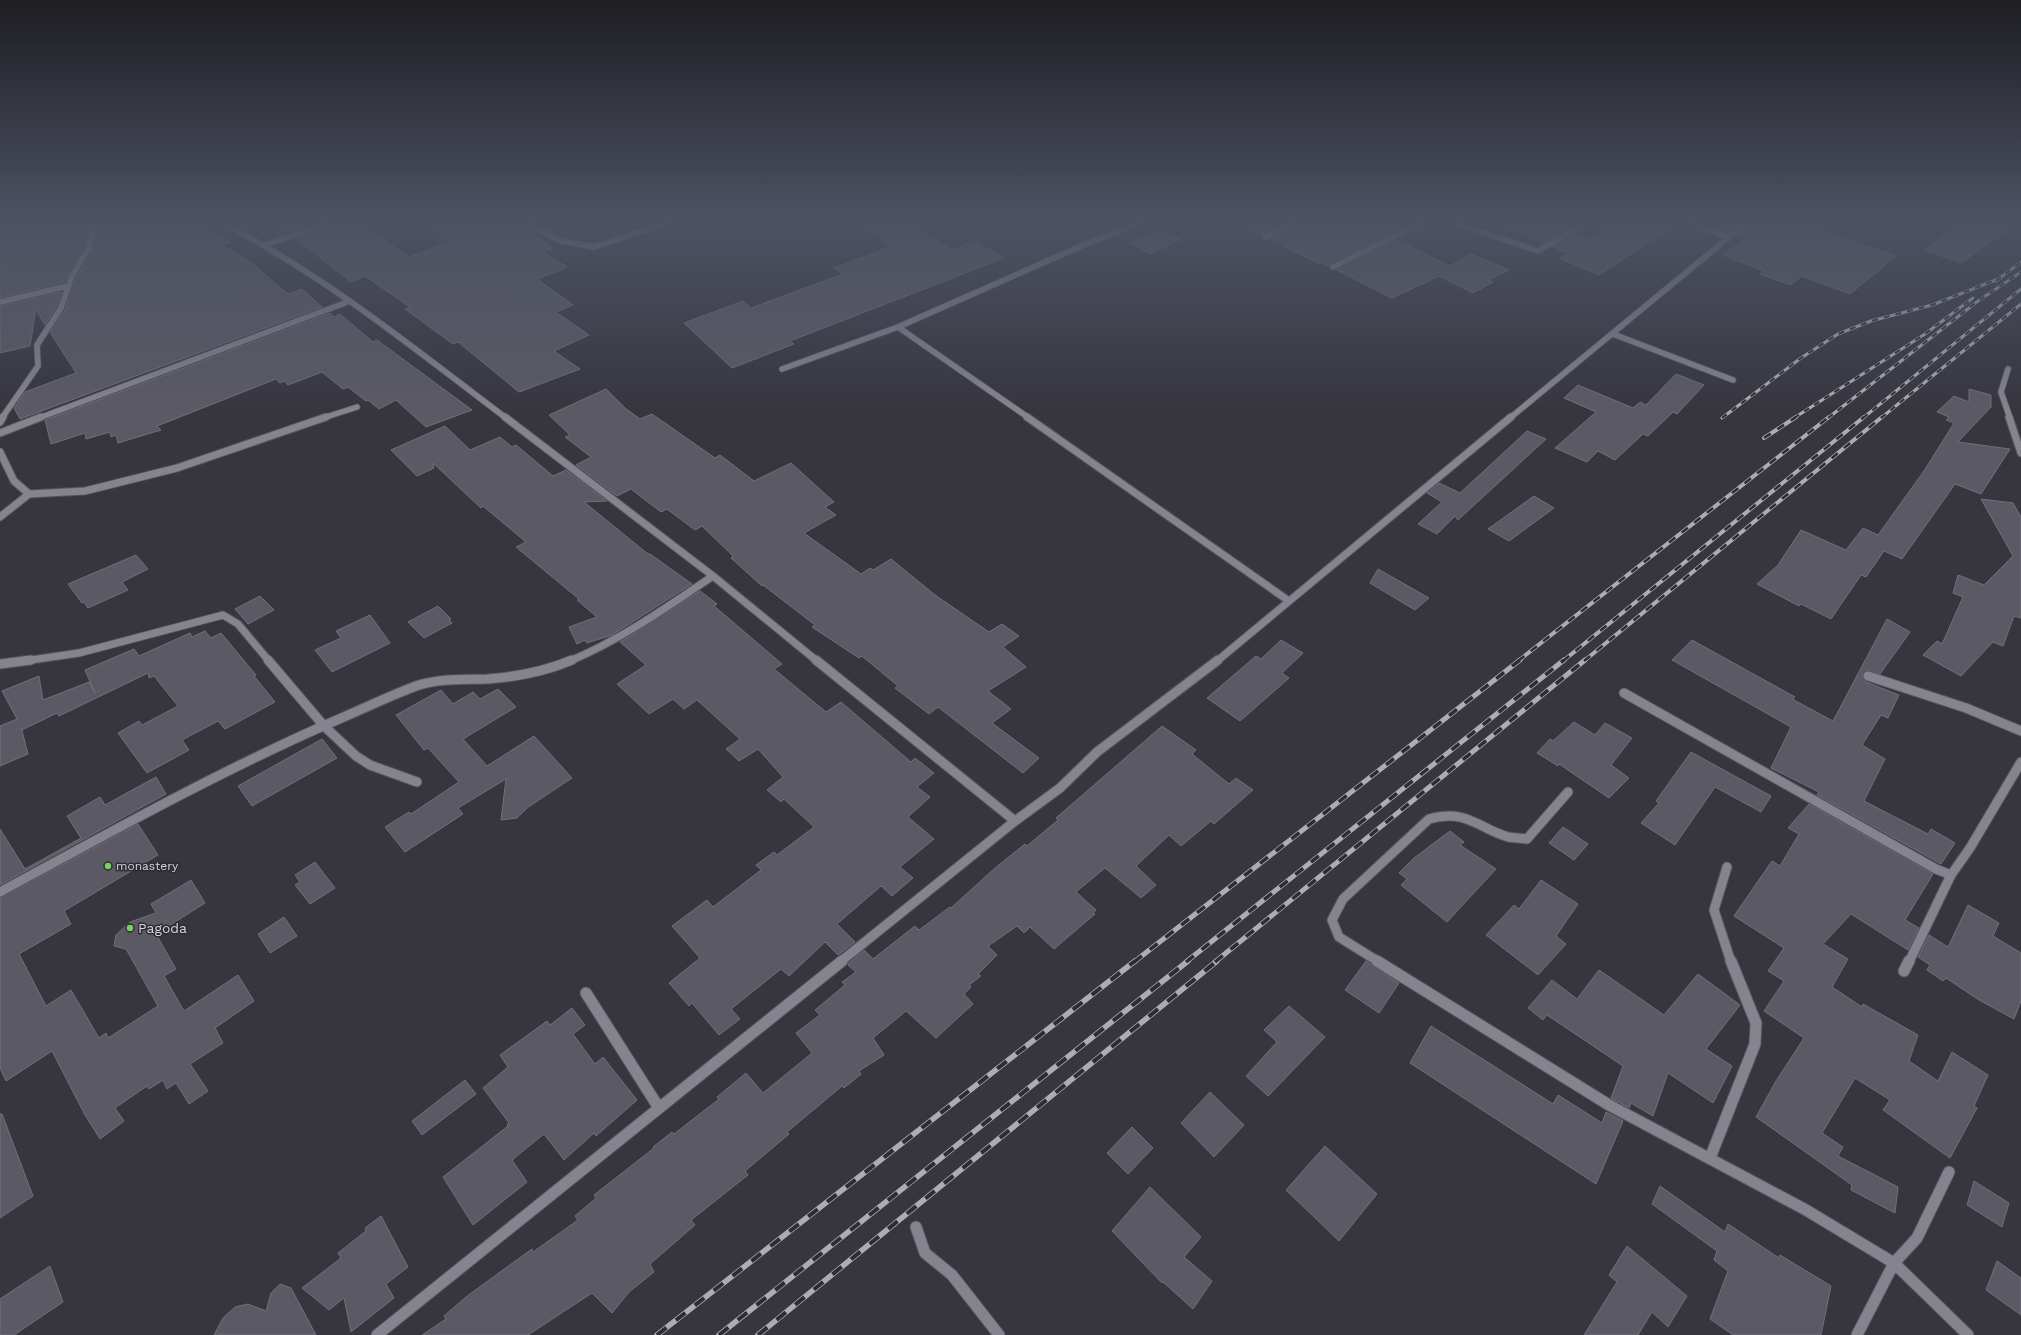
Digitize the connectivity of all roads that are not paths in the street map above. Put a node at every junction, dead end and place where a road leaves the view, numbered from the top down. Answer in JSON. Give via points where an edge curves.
{"nodes":[{"id":1,"x":326,"y":285,"type":"edge"},
{"id":2,"x":992,"y":285,"type":"edge"},
{"id":3,"x":1671,"y":285,"type":"edge"},
{"id":4,"x":68,"y":286,"type":"joint"},
{"id":5,"x":350,"y":301,"type":"junction"},
{"id":6,"x":0,"y":302,"type":"edge"},
{"id":7,"x":898,"y":327,"type":"junction"},
{"id":8,"x":1613,"y":334,"type":"junction"},
{"id":9,"x":782,"y":369,"type":"dead end"},
{"id":10,"x":2008,"y":369,"type":"dead end"},
{"id":11,"x":1734,"y":380,"type":"dead end"},
{"id":12,"x":357,"y":408,"type":"dead end"},
{"id":13,"x":0,"y":422,"type":"edge"},
{"id":14,"x":0,"y":433,"type":"edge"},
{"id":15,"x":0,"y":452,"type":"edge"},
{"id":16,"x":2021,"y":453,"type":"edge"},
{"id":17,"x":29,"y":494,"type":"junction"},
{"id":18,"x":0,"y":516,"type":"edge"},
{"id":19,"x":712,"y":576,"type":"junction"},
{"id":20,"x":1289,"y":601,"type":"junction"},
{"id":21,"x":0,"y":664,"type":"edge"},
{"id":22,"x":1868,"y":676,"type":"dead end"},
{"id":23,"x":1624,"y":693,"type":"dead end"},
{"id":24,"x":324,"y":726,"type":"junction"},
{"id":25,"x":2021,"y":731,"type":"edge"},
{"id":26,"x":2021,"y":762,"type":"edge"},
{"id":27,"x":417,"y":782,"type":"dead end"},
{"id":28,"x":1568,"y":792,"type":"dead end"},
{"id":29,"x":1015,"y":821,"type":"junction"},
{"id":30,"x":1727,"y":867,"type":"dead end"},
{"id":31,"x":1951,"y":875,"type":"junction"},
{"id":32,"x":0,"y":892,"type":"edge"},
{"id":33,"x":1904,"y":971,"type":"dead end"},
{"id":34,"x":586,"y":993,"type":"dead end"},
{"id":35,"x":659,"y":1108,"type":"junction"},
{"id":36,"x":1710,"y":1158,"type":"junction"},
{"id":37,"x":1949,"y":1172,"type":"dead end"},
{"id":38,"x":916,"y":1227,"type":"dead end"},
{"id":39,"x":1894,"y":1263,"type":"junction"},
{"id":40,"x":377,"y":1335,"type":"edge"},
{"id":41,"x":999,"y":1335,"type":"edge"},
{"id":42,"x":1857,"y":1335,"type":"edge"},
{"id":43,"x":1968,"y":1335,"type":"edge"}],
"edges":[{"from":1,"to":5,"type":"street"},
{"from":2,"to":7,"type":"street"},
{"from":3,"to":8,"type":"street"},
{"from":4,"to":6,"type":"street"},
{"from":4,"to":13,"type":"street","via":[[57,317],[37,346],[38,366]]},
{"from":5,"to":14,"type":"street"},
{"from":5,"to":19,"type":"street"},
{"from":7,"to":9,"type":"street"},
{"from":7,"to":20,"type":"street"},
{"from":8,"to":11,"type":"street"},
{"from":8,"to":20,"type":"street"},
{"from":10,"to":16,"type":"street","via":[[2001,392]]},
{"from":12,"to":17,"type":"street","via":[[177,468],[85,492]]},
{"from":15,"to":17,"type":"street","via":[[14,481]]},
{"from":17,"to":18,"type":"street"},
{"from":19,"to":24,"type":"street","via":[[619,636],[579,658],[524,674],[487,679],[434,680]]},
{"from":19,"to":29,"type":"street"},
{"from":20,"to":29,"type":"street","via":[[1202,673],[1097,752],[1060,788]]},
{"from":21,"to":24,"type":"street","via":[[79,653],[223,615],[238,624]]},
{"from":22,"to":25,"type":"street","via":[[1966,708]]},
{"from":23,"to":31,"type":"street","via":[[1936,869]]},
{"from":24,"to":27,"type":"street","via":[[356,756],[370,765]]},
{"from":24,"to":32,"type":"street","via":[[215,776]]},
{"from":26,"to":31,"type":"street","via":[[2007,782],[1967,856]]},
{"from":28,"to":36,"type":"street","via":[[1527,839],[1509,837],[1463,817],[1444,815],[1429,819],[1343,898],[1332,920],[1339,937],[1609,1105]]},
{"from":29,"to":35,"type":"street"},
{"from":30,"to":36,"type":"street","via":[[1714,910],[1756,1024],[1755,1044]]},
{"from":31,"to":33,"type":"street"},
{"from":34,"to":35,"type":"street"},
{"from":35,"to":40,"type":"street"},
{"from":36,"to":39,"type":"street","via":[[1806,1210]]},
{"from":37,"to":39,"type":"street","via":[[1917,1238]]},
{"from":38,"to":41,"type":"street","via":[[925,1253],[952,1275]]},
{"from":39,"to":42,"type":"street"},
{"from":39,"to":43,"type":"street"}]}
